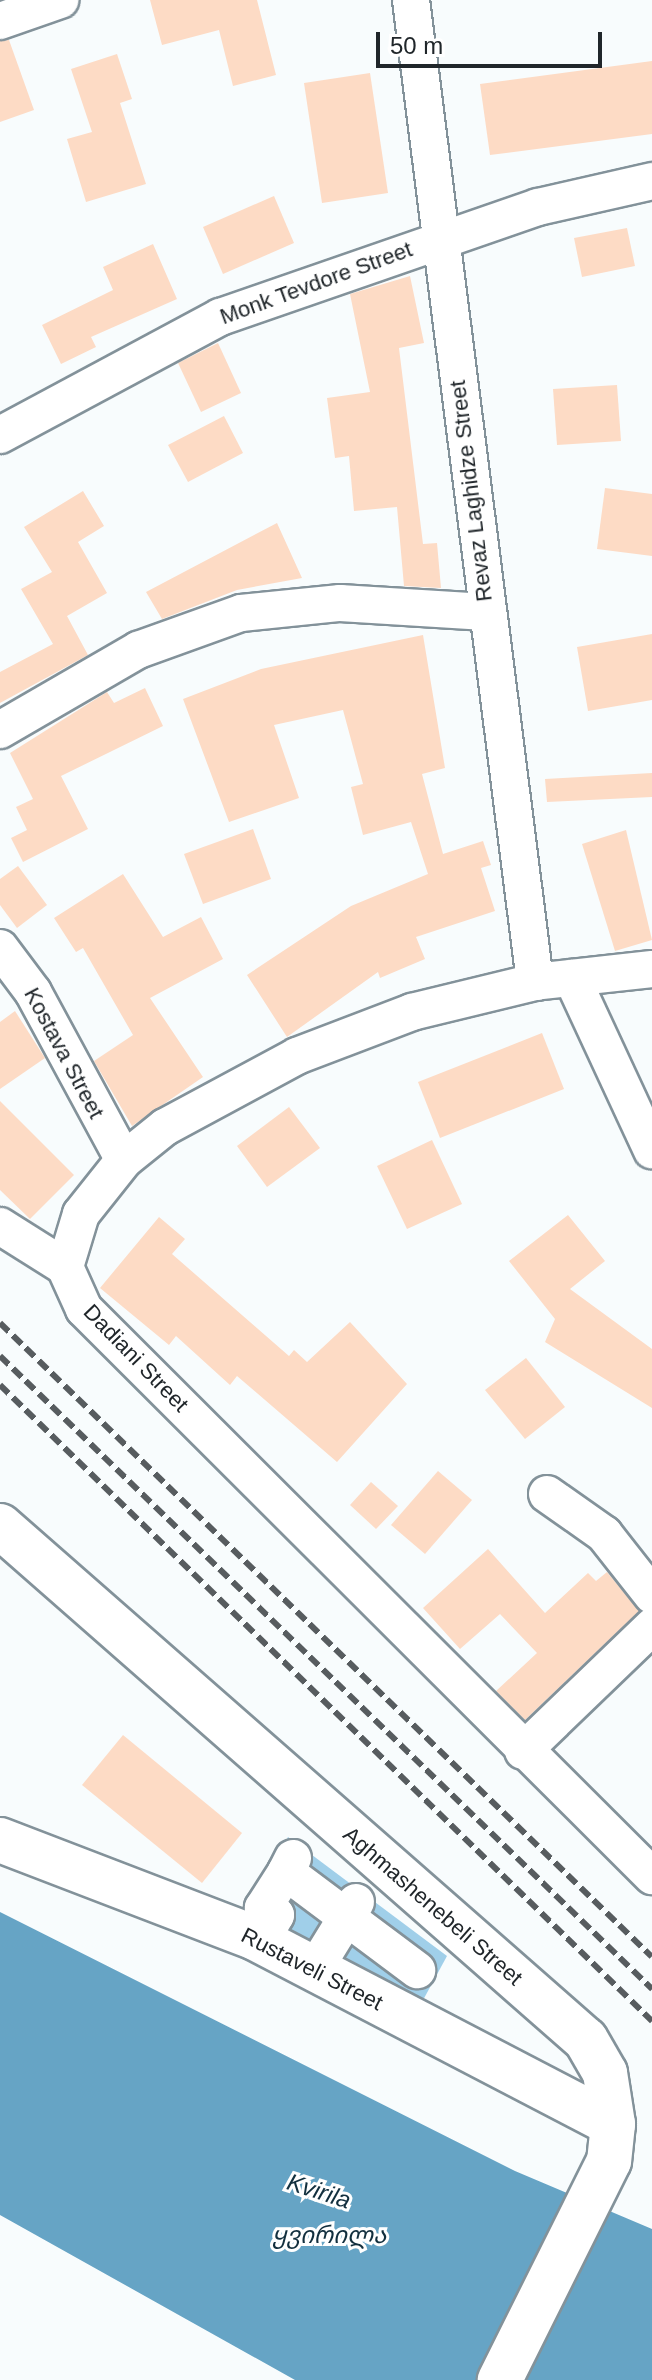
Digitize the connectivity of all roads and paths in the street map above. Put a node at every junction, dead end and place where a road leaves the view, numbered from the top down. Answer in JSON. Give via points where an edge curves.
{"nodes":[{"id":1,"x":60,"y":0,"type":"edge"},
{"id":2,"x":411,"y":0,"type":"edge"},
{"id":3,"x":0,"y":21,"type":"edge"},
{"id":4,"x":652,"y":181,"type":"edge"},
{"id":5,"x":440,"y":238,"type":"junction"},
{"id":6,"x":0,"y":435,"type":"edge"},
{"id":7,"x":486,"y":612,"type":"junction"},
{"id":8,"x":0,"y":730,"type":"edge"},
{"id":9,"x":0,"y":948,"type":"edge"},
{"id":10,"x":652,"y":969,"type":"edge"},
{"id":11,"x":572,"y":978,"type":"junction"},
{"id":12,"x":535,"y":982,"type":"junction"},
{"id":13,"x":652,"y":1150,"type":"edge"},
{"id":14,"x":124,"y":1160,"type":"junction"},
{"id":15,"x":0,"y":1226,"type":"edge"},
{"id":16,"x":65,"y":1267,"type":"junction"},
{"id":17,"x":547,"y":1494,"type":"dead end"},
{"id":18,"x":0,"y":1526,"type":"edge"},
{"id":19,"x":652,"y":1595,"type":"edge"},
{"id":20,"x":652,"y":1627,"type":"edge"},
{"id":21,"x":523,"y":1751,"type":"junction"},
{"id":22,"x":0,"y":1840,"type":"edge"},
{"id":23,"x":652,"y":1876,"type":"edge"},
{"id":24,"x":351,"y":1910,"type":"junction"},
{"id":25,"x":269,"y":1927,"type":"dead end"},
{"id":26,"x":324,"y":1954,"type":"dead end"},
{"id":27,"x":417,"y":1970,"type":"dead end"},
{"id":28,"x":611,"y":2143,"type":"junction"},
{"id":29,"x":500,"y":2380,"type":"edge"}],
"edges":[{"from":1,"to":3,"type":"street"},
{"from":2,"to":5,"type":"street","name":"Revaz Laghidze Street"},
{"from":4,"to":5,"type":"street","name":"Monk Tevdore Street"},
{"from":5,"to":6,"type":"street","name":"Monk Tevdore Street","via":[[220,317]]},
{"from":5,"to":7,"type":"street","name":"Revaz Laghidze Street"},
{"from":7,"to":8,"type":"street","via":[[340,603],[241,613],[138,650]]},
{"from":7,"to":12,"type":"street","name":"Revaz Laghidze Street"},
{"from":9,"to":14,"type":"street","name":"Kostava Street","via":[[33,992]]},
{"from":10,"to":11,"type":"street"},
{"from":11,"to":12,"type":"street"},
{"from":11,"to":13,"type":"street"},
{"from":12,"to":14,"type":"street","via":[[412,1012],[297,1056],[165,1127]]},
{"from":14,"to":16,"type":"street","via":[[81,1214]]},
{"from":15,"to":16,"type":"street"},
{"from":16,"to":21,"type":"street","name":"Dadiani Street","via":[[84,1309]]},
{"from":17,"to":19,"type":"street","via":[[604,1534]]},
{"from":18,"to":28,"type":"main road","name":"Aghmashenebeli Street","via":[[586,2040],[605,2073]]},
{"from":20,"to":21,"type":"street"},
{"from":21,"to":23,"type":"street","name":"Dadiani Street"},
{"from":22,"to":28,"type":"main road","name":"Rustaveli Street","via":[[255,1938]]},
{"from":24,"to":25,"type":"street","via":[[290,1865],[263,1908],[276,1915]]},
{"from":24,"to":26,"type":"street"},
{"from":24,"to":27,"type":"street"},
{"from":28,"to":29,"type":"main road"}]}
